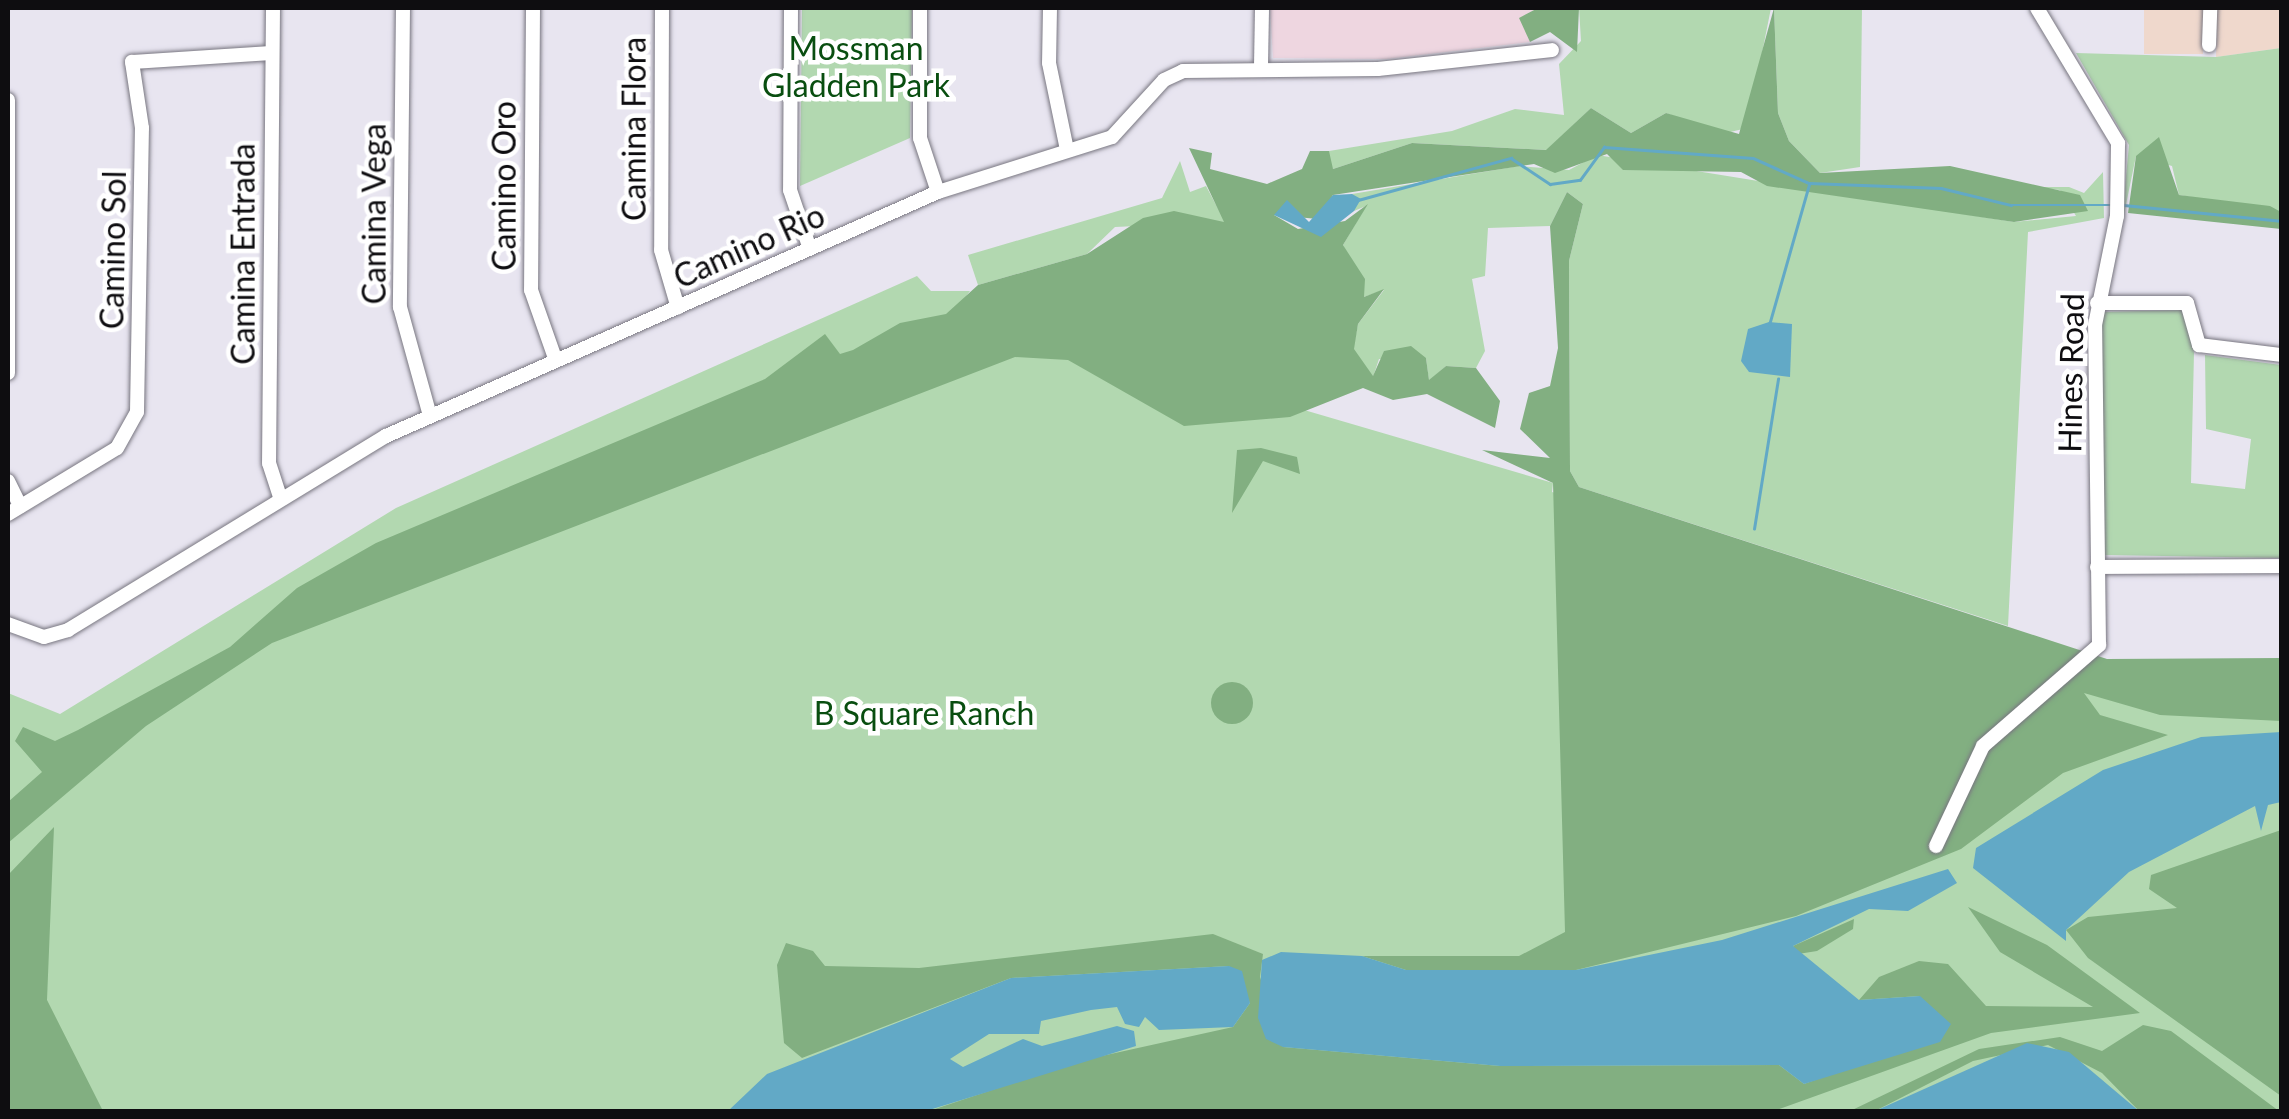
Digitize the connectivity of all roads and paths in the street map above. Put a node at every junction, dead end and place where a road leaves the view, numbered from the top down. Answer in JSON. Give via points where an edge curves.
{"nodes":[{"id":1,"x":272,"y":8,"type":"edge"},
{"id":2,"x":403,"y":8,"type":"edge"},
{"id":3,"x":533,"y":8,"type":"edge"},
{"id":4,"x":662,"y":8,"type":"edge"},
{"id":5,"x":791,"y":8,"type":"edge"},
{"id":6,"x":920,"y":8,"type":"edge"},
{"id":7,"x":1050,"y":8,"type":"edge"},
{"id":8,"x":1262,"y":8,"type":"edge"},
{"id":9,"x":2037,"y":8,"type":"edge"},
{"id":10,"x":2210,"y":8,"type":"edge"},
{"id":11,"x":2209,"y":45,"type":"dead end"},
{"id":12,"x":1552,"y":50,"type":"dead end"},
{"id":13,"x":272,"y":53,"type":"junction"},
{"id":14,"x":1261,"y":66,"type":"junction"},
{"id":15,"x":8,"y":100,"type":"edge"},
{"id":16,"x":1067,"y":150,"type":"junction"},
{"id":17,"x":938,"y":192,"type":"junction"},
{"id":18,"x":810,"y":249,"type":"junction"},
{"id":19,"x":2097,"y":303,"type":"junction"},
{"id":20,"x":678,"y":308,"type":"junction"},
{"id":21,"x":2282,"y":355,"type":"edge"},
{"id":22,"x":556,"y":361,"type":"junction"},
{"id":23,"x":8,"y":372,"type":"edge"},
{"id":24,"x":430,"y":416,"type":"junction"},
{"id":25,"x":8,"y":481,"type":"edge"},
{"id":26,"x":281,"y":499,"type":"junction"},
{"id":27,"x":14,"y":510,"type":"edge"},
{"id":28,"x":2282,"y":566,"type":"edge"},
{"id":29,"x":2097,"y":568,"type":"junction"},
{"id":30,"x":8,"y":624,"type":"edge"},
{"id":31,"x":1936,"y":846,"type":"dead end"}],
"edges":[{"from":1,"to":13,"type":"street","name":"Camina Entrada"},
{"from":2,"to":24,"type":"street","name":"Camina Vega","via":[[400,307]]},
{"from":3,"to":22,"type":"street","name":"Camino Oro","via":[[531,290]]},
{"from":4,"to":20,"type":"street","name":"Camina Flora","via":[[661,250]]},
{"from":5,"to":18,"type":"street","via":[[790,190]]},
{"from":6,"to":17,"type":"street","via":[[920,138]]},
{"from":7,"to":16,"type":"street","via":[[1049,63]]},
{"from":8,"to":14,"type":"street"},
{"from":9,"to":19,"type":"street","name":"Hines Road","via":[[2118,143],[2117,216]]},
{"from":10,"to":11,"type":"street"},
{"from":12,"to":14,"type":"street","name":"Camino Rio","via":[[1378,69]]},
{"from":13,"to":26,"type":"street","name":"Camina Entrada","via":[[269,463]]},
{"from":13,"to":27,"type":"street","name":"Camino Sol","via":[[132,62],[142,128],[137,412],[117,448]]},
{"from":14,"to":16,"type":"street","name":"Camino Rio","via":[[1204,66],[1164,80],[1112,137]]},
{"from":15,"to":23,"type":"street"},
{"from":16,"to":17,"type":"street","name":"Camino Rio"},
{"from":17,"to":18,"type":"street","name":"Camino Rio"},
{"from":18,"to":20,"type":"street","name":"Camino Rio"},
{"from":19,"to":21,"type":"street","via":[[2187,303],[2200,345]]},
{"from":19,"to":29,"type":"street","name":"Hines Road"},
{"from":20,"to":22,"type":"street","name":"Camino Rio"},
{"from":22,"to":24,"type":"street","name":"Camino Rio"},
{"from":24,"to":26,"type":"street","name":"Camino Rio"},
{"from":25,"to":27,"type":"street"},
{"from":26,"to":30,"type":"street","name":"Camino Rio","via":[[68,630],[44,637]]},
{"from":28,"to":29,"type":"street"},
{"from":29,"to":31,"type":"street","name":"Hines Road","via":[[2100,645],[1983,746]]}]}
